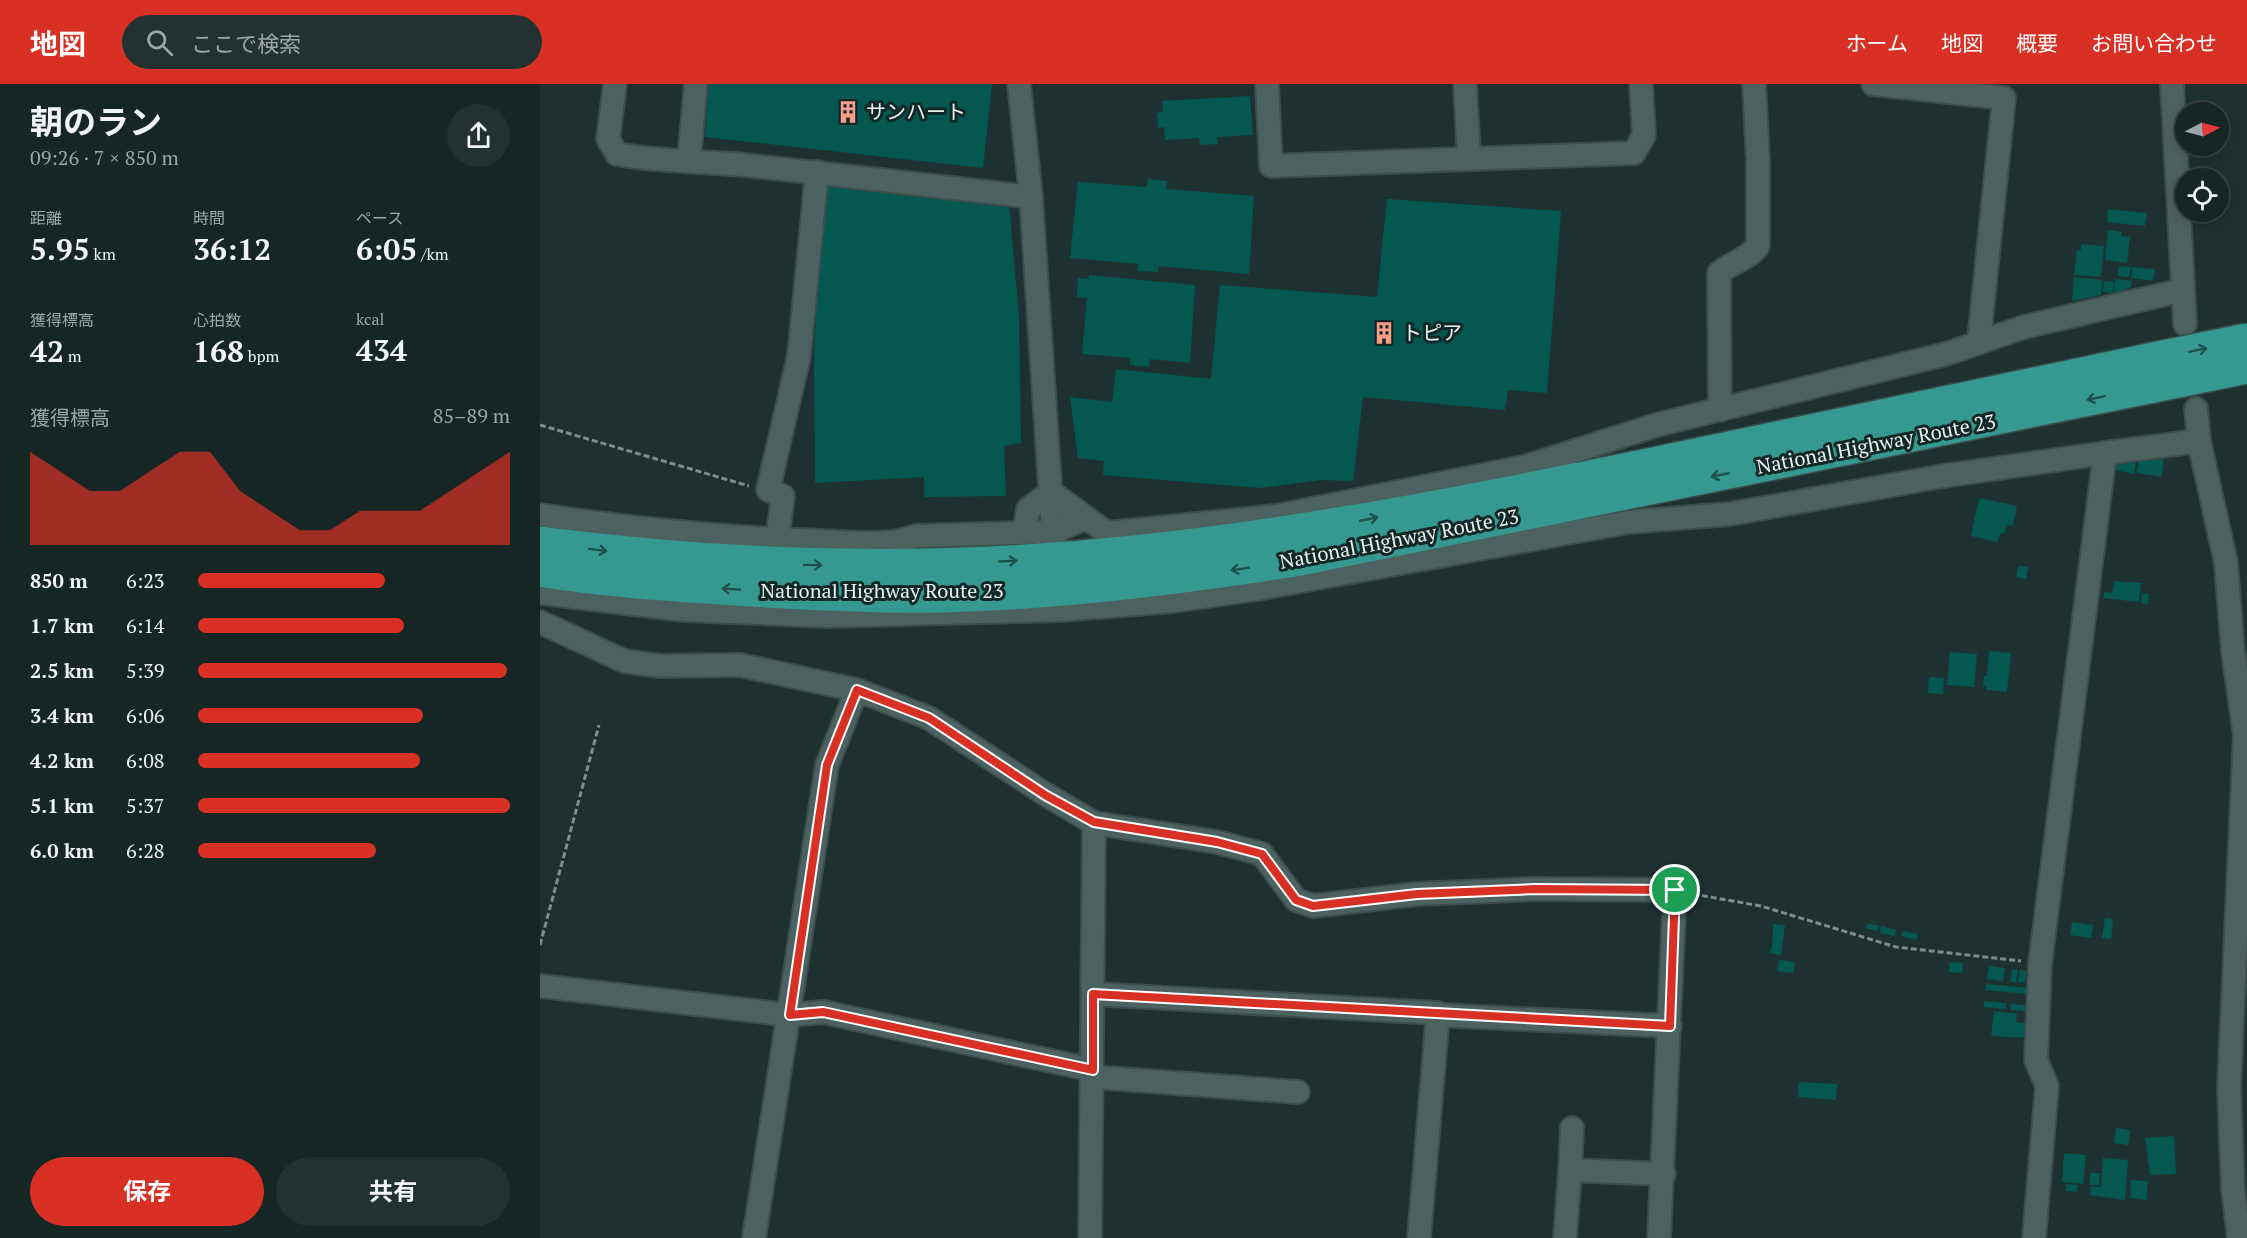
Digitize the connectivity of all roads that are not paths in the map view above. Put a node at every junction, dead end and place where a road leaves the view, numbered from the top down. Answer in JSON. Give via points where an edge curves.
{"nodes":[{"id":1,"x":615,"y":84,"type":"edge"},
{"id":2,"x":696,"y":84,"type":"edge"},
{"id":3,"x":1019,"y":84,"type":"edge"},
{"id":4,"x":1267,"y":84,"type":"edge"},
{"id":5,"x":1465,"y":84,"type":"edge"},
{"id":6,"x":1641,"y":84,"type":"edge"},
{"id":7,"x":1754,"y":84,"type":"edge"},
{"id":8,"x":1873,"y":84,"type":"edge"},
{"id":9,"x":2172,"y":84,"type":"edge"},
{"id":10,"x":689,"y":159,"type":"junction"},
{"id":11,"x":1469,"y":159,"type":"junction"},
{"id":12,"x":817,"y":172,"type":"junction"},
{"id":13,"x":1031,"y":197,"type":"junction"},
{"id":14,"x":2183,"y":290,"type":"junction"},
{"id":15,"x":2185,"y":324,"type":"dead end"},
{"id":16,"x":1979,"y":340,"type":"junction"},
{"id":17,"x":2247,"y":340,"type":"edge"},
{"id":18,"x":2247,"y":367,"type":"edge"},
{"id":19,"x":2151,"y":373,"type":"junction"},
{"id":20,"x":2196,"y":409,"type":"dead end"},
{"id":21,"x":1720,"y":411,"type":"junction"},
{"id":22,"x":2199,"y":441,"type":"junction"},
{"id":23,"x":2105,"y":453,"type":"junction"},
{"id":24,"x":1051,"y":492,"type":"junction"},
{"id":25,"x":540,"y":515,"type":"edge"},
{"id":26,"x":1086,"y":518,"type":"junction"},
{"id":27,"x":1024,"y":533,"type":"junction"},
{"id":28,"x":777,"y":540,"type":"junction"},
{"id":29,"x":540,"y":543,"type":"edge"},
{"id":30,"x":903,"y":553,"type":"junction"},
{"id":31,"x":1056,"y":560,"type":"junction"},
{"id":32,"x":540,"y":570,"type":"edge"},
{"id":33,"x":540,"y":593,"type":"edge"},
{"id":34,"x":540,"y":622,"type":"edge"},
{"id":35,"x":857,"y":690,"type":"junction"},
{"id":36,"x":1094,"y":822,"type":"junction"},
{"id":37,"x":540,"y":986,"type":"edge"},
{"id":38,"x":1093,"y":994,"type":"junction"},
{"id":39,"x":1438,"y":1014,"type":"junction"},
{"id":40,"x":790,"y":1015,"type":"junction"},
{"id":41,"x":1670,"y":1026,"type":"junction"},
{"id":42,"x":1093,"y":1073,"type":"junction"},
{"id":43,"x":1298,"y":1092,"type":"dead end"},
{"id":44,"x":1572,"y":1128,"type":"dead end"},
{"id":45,"x":1570,"y":1170,"type":"junction"},
{"id":46,"x":1664,"y":1174,"type":"junction"},
{"id":47,"x":754,"y":1238,"type":"edge"},
{"id":48,"x":1090,"y":1238,"type":"edge"},
{"id":49,"x":1419,"y":1238,"type":"edge"},
{"id":50,"x":1565,"y":1238,"type":"edge"},
{"id":51,"x":1659,"y":1238,"type":"edge"},
{"id":52,"x":2034,"y":1238,"type":"edge"},
{"id":53,"x":2240,"y":1238,"type":"edge"}],
"edges":[{"from":1,"to":10,"type":"street","via":[[608,139],[617,154],[654,161]]},
{"from":2,"to":10,"type":"street"},
{"from":3,"to":13,"type":"street"},
{"from":4,"to":11,"type":"street","via":[[1271,166]]},
{"from":5,"to":11,"type":"street"},
{"from":6,"to":11,"type":"street","via":[[1644,135],[1634,153]]},
{"from":7,"to":21,"type":"street","via":[[1758,246],[1719,273]]},
{"from":8,"to":16,"type":"street","via":[[2004,98]]},
{"from":9,"to":14,"type":"street"},
{"from":10,"to":12,"type":"street"},
{"from":12,"to":13,"type":"street"},
{"from":12,"to":28,"type":"street","via":[[799,356],[768,490],[783,496]]},
{"from":13,"to":24,"type":"street"},
{"from":14,"to":15,"type":"street"},
{"from":14,"to":16,"type":"street"},
{"from":16,"to":21,"type":"street","via":[[1946,354]]},
{"from":19,"to":17,"type":"highway","name":"National Highway Route 23","one_way":true,"bridge":true},
{"from":18,"to":19,"type":"highway","name":"National Highway Route 23","bridge":true},
{"from":19,"to":31,"type":"highway","name":"National Highway Route 23","via":[[1295,560],[1195,576]]},
{"from":20,"to":22,"type":"street"},
{"from":21,"to":26,"type":"street","via":[[1660,424],[1524,467],[1276,516],[1107,533]]},
{"from":22,"to":23,"type":"street"},
{"from":22,"to":53,"type":"street","via":[[2226,562],[2244,735],[2229,1089],[2233,1189]]},
{"from":23,"to":33,"type":"street","via":[[1943,476],[1730,514],[1628,522],[1173,601],[1060,610],[830,616],[684,610]]},
{"from":23,"to":52,"type":"street","via":[[2040,963],[2036,1060],[2047,1086]]},
{"from":24,"to":26,"type":"street"},
{"from":24,"to":27,"type":"street","via":[[1028,509]]},
{"from":24,"to":31,"type":"street"},
{"from":25,"to":28,"type":"street"},
{"from":26,"to":31,"type":"street"},
{"from":27,"to":30,"type":"street","via":[[916,536]]},
{"from":27,"to":31,"type":"street"},
{"from":28,"to":30,"type":"street"},
{"from":29,"to":30,"type":"highway","name":"National Highway Route 23","one_way":true,"via":[[721,563]]},
{"from":30,"to":31,"type":"highway","name":"National Highway Route 23","one_way":true},
{"from":31,"to":32,"type":"highway","name":"National Highway Route 23","one_way":true,"via":[[943,596],[799,593],[657,584]]},
{"from":34,"to":35,"type":"street","via":[[624,661],[660,666],[740,665]]},
{"from":35,"to":36,"type":"street","via":[[929,718],[1045,795]]},
{"from":35,"to":40,"type":"street","via":[[827,765]]},
{"from":36,"to":38,"type":"street"},
{"from":36,"to":41,"type":"street","via":[[1217,842],[1262,854],[1296,900],[1313,906],[1417,894],[1535,889],[1675,890]]},
{"from":37,"to":40,"type":"street"},
{"from":38,"to":39,"type":"street"},
{"from":38,"to":42,"type":"street"},
{"from":39,"to":41,"type":"street"},
{"from":39,"to":49,"type":"street"},
{"from":40,"to":42,"type":"street","via":[[823,1012]]},
{"from":40,"to":47,"type":"street"},
{"from":41,"to":46,"type":"street"},
{"from":42,"to":43,"type":"street"},
{"from":42,"to":48,"type":"street"},
{"from":44,"to":45,"type":"street"},
{"from":45,"to":46,"type":"street"},
{"from":45,"to":50,"type":"street"},
{"from":46,"to":51,"type":"street"}]}
